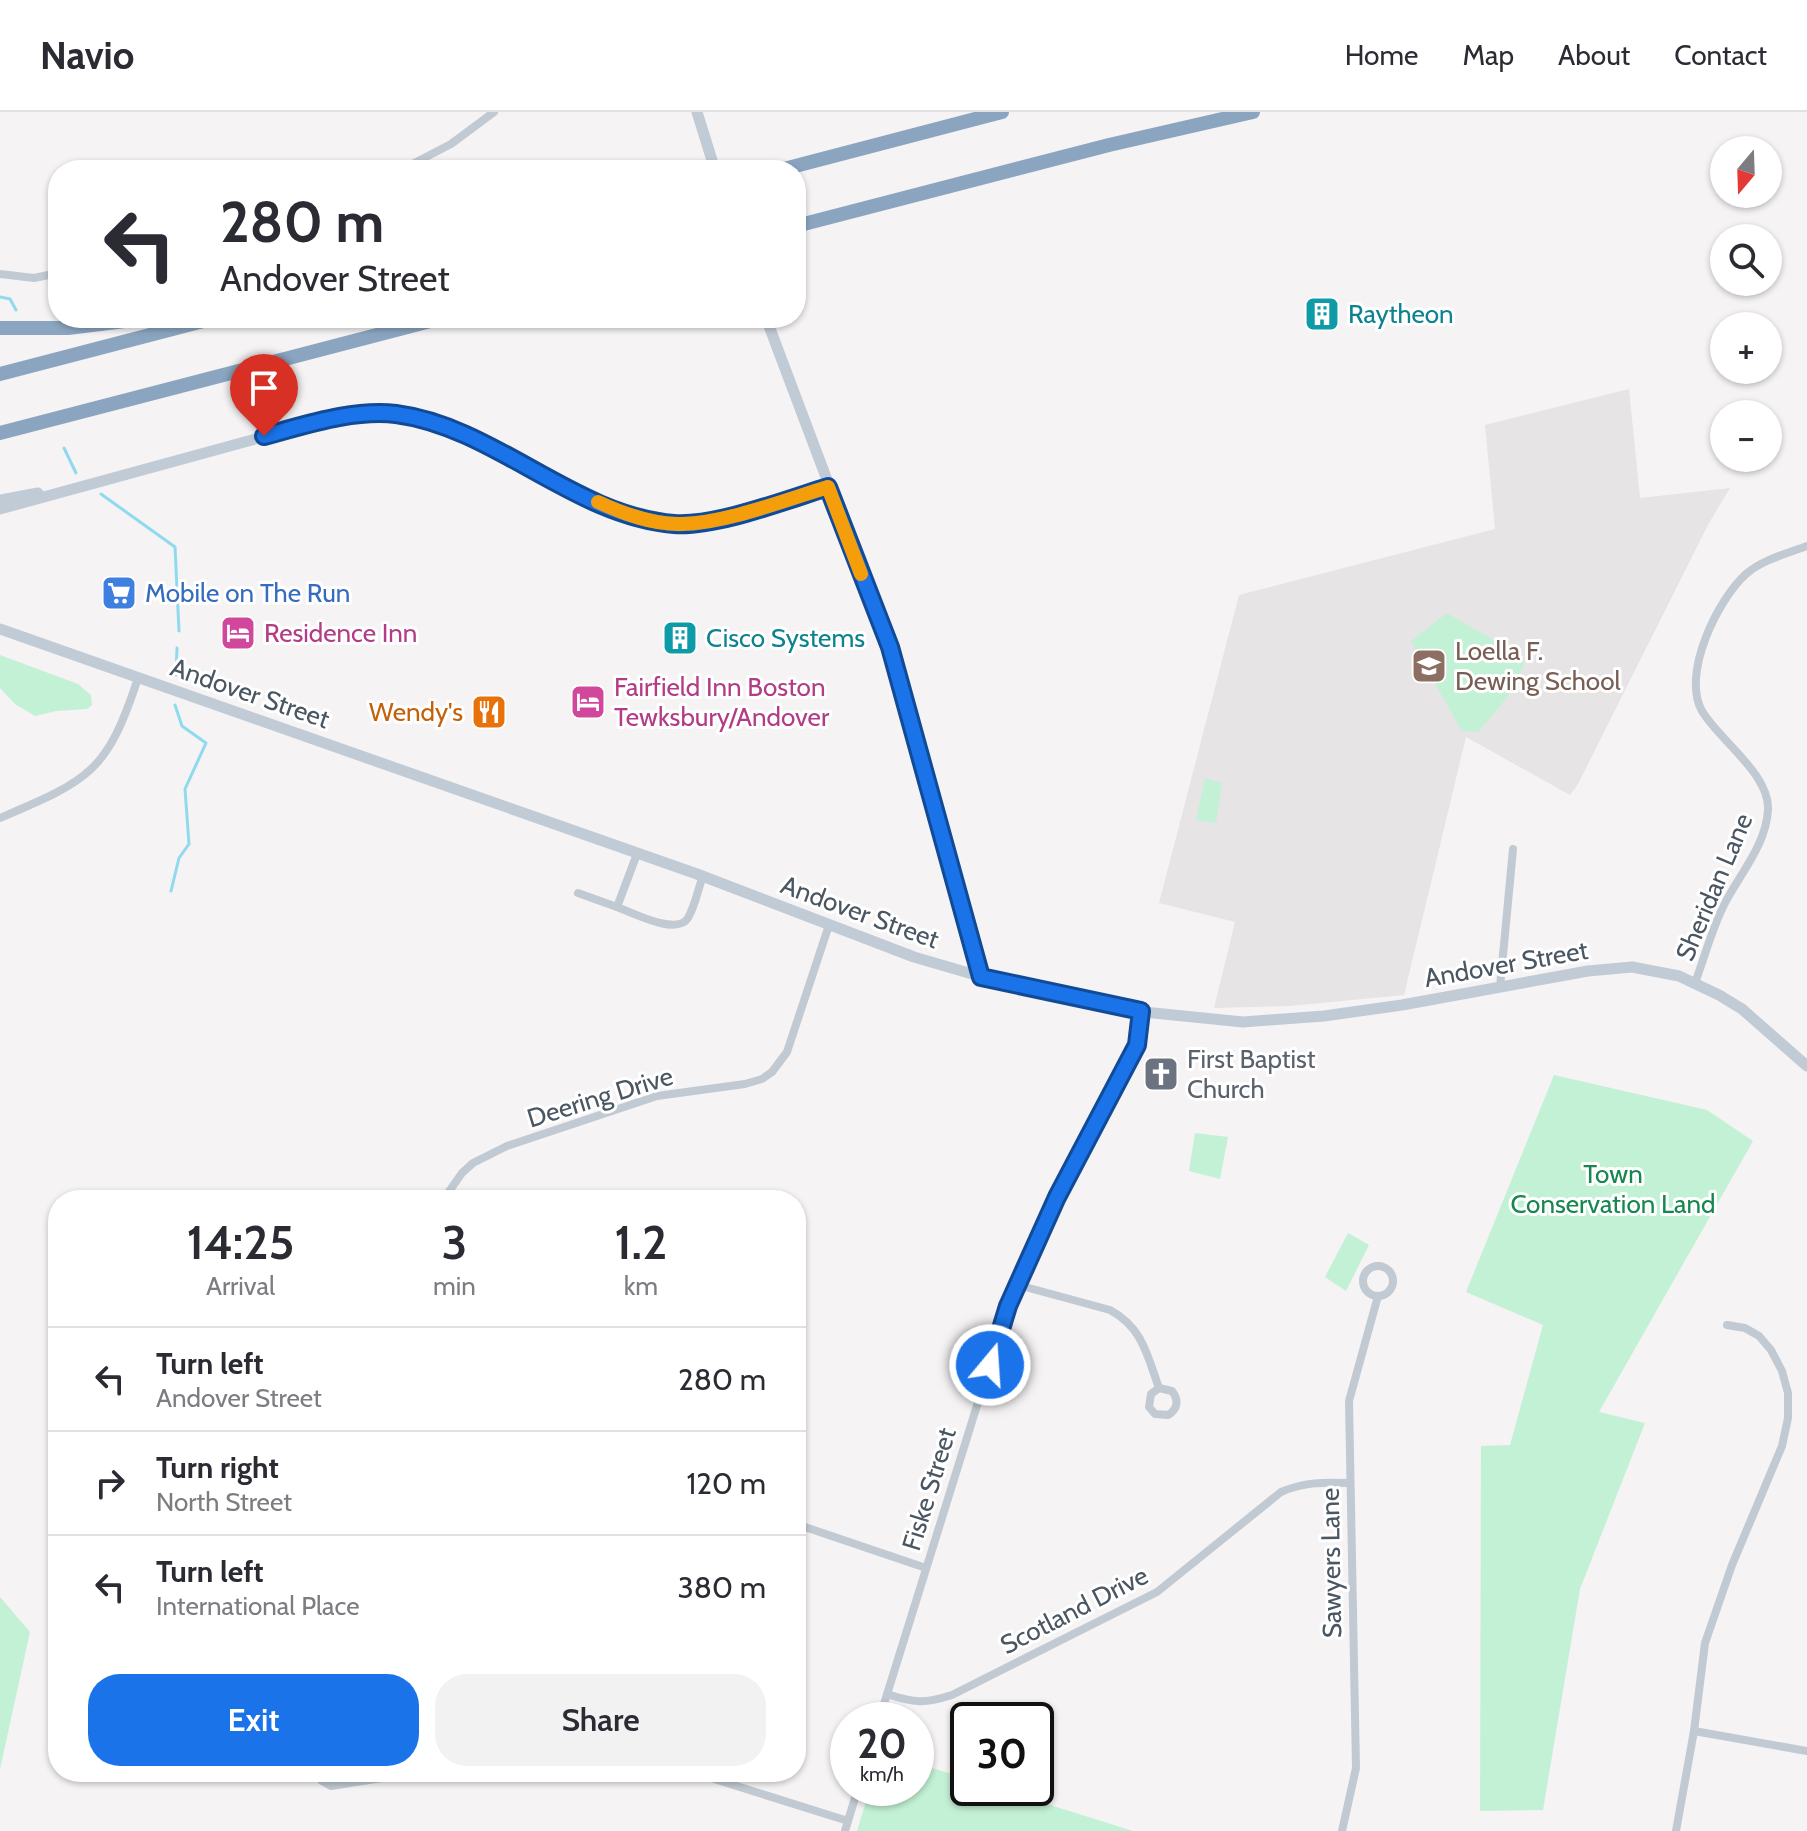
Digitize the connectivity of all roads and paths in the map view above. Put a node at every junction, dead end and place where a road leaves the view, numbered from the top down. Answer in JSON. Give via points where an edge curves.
{"nodes":[{"id":1,"x":494,"y":112,"type":"edge"},
{"id":2,"x":697,"y":112,"type":"edge"},
{"id":3,"x":1002,"y":112,"type":"edge"},
{"id":4,"x":1253,"y":112,"type":"edge"},
{"id":5,"x":420,"y":160,"type":"edge"},
{"id":6,"x":712,"y":160,"type":"edge"},
{"id":7,"x":806,"y":163,"type":"edge"},
{"id":8,"x":806,"y":223,"type":"edge"},
{"id":9,"x":0,"y":274,"type":"edge"},
{"id":10,"x":48,"y":275,"type":"edge"},
{"id":11,"x":0,"y":328,"type":"edge"},
{"id":12,"x":48,"y":328,"type":"edge"},
{"id":13,"x":177,"y":328,"type":"edge"},
{"id":14,"x":404,"y":328,"type":"edge"},
{"id":15,"x":770,"y":328,"type":"edge"},
{"id":16,"x":0,"y":374,"type":"edge"},
{"id":17,"x":0,"y":433,"type":"edge"},
{"id":18,"x":828,"y":487,"type":"junction"},
{"id":19,"x":71,"y":489,"type":"junction"},
{"id":20,"x":0,"y":500,"type":"edge"},
{"id":21,"x":0,"y":509,"type":"edge"},
{"id":22,"x":1807,"y":546,"type":"edge"},
{"id":23,"x":0,"y":629,"type":"edge"},
{"id":24,"x":138,"y":678,"type":"junction"},
{"id":25,"x":0,"y":818,"type":"edge"},
{"id":26,"x":1513,"y":849,"type":"dead end"},
{"id":27,"x":637,"y":854,"type":"junction"},
{"id":28,"x":703,"y":876,"type":"junction"},
{"id":29,"x":578,"y":893,"type":"dead end"},
{"id":30,"x":617,"y":907,"type":"junction"},
{"id":31,"x":829,"y":925,"type":"junction"},
{"id":32,"x":981,"y":977,"type":"junction"},
{"id":33,"x":1695,"y":983,"type":"junction"},
{"id":34,"x":1500,"y":987,"type":"junction"},
{"id":35,"x":1141,"y":1011,"type":"junction"},
{"id":36,"x":1807,"y":1066,"type":"edge"},
{"id":37,"x":450,"y":1190,"type":"edge"},
{"id":38,"x":1018,"y":1285,"type":"junction"},
{"id":39,"x":1378,"y":1296,"type":"dead end"},
{"id":40,"x":1727,"y":1325,"type":"dead end"},
{"id":41,"x":1159,"y":1388,"type":"dead end"},
{"id":42,"x":1349,"y":1483,"type":"junction"},
{"id":43,"x":806,"y":1527,"type":"edge"},
{"id":44,"x":926,"y":1568,"type":"junction"},
{"id":45,"x":887,"y":1694,"type":"junction"},
{"id":46,"x":885,"y":1702,"type":"edge"},
{"id":47,"x":1694,"y":1731,"type":"junction"},
{"id":48,"x":1807,"y":1751,"type":"edge"},
{"id":49,"x":324,"y":1782,"type":"edge"},
{"id":50,"x":356,"y":1782,"type":"edge"},
{"id":51,"x":724,"y":1782,"type":"edge"},
{"id":52,"x":853,"y":1806,"type":"edge"},
{"id":53,"x":848,"y":1821,"type":"junction"},
{"id":54,"x":845,"y":1831,"type":"edge"},
{"id":55,"x":1342,"y":1831,"type":"edge"},
{"id":56,"x":1676,"y":1831,"type":"edge"}],
"edges":[{"from":1,"to":5,"type":"street"},
{"from":2,"to":6,"type":"main road"},
{"from":3,"to":7,"type":"highway"},
{"from":4,"to":8,"type":"highway"},
{"from":9,"to":10,"type":"street"},
{"from":11,"to":12,"type":"highway"},
{"from":13,"to":16,"type":"highway"},
{"from":14,"to":17,"type":"highway"},
{"from":15,"to":18,"type":"main road"},
{"from":18,"to":19,"type":"main road","via":[[720,518],[671,524],[606,506],[446,428],[406,416],[369,413]]},
{"from":18,"to":32,"type":"main road","via":[[890,647]]},
{"from":19,"to":20,"type":"main road"},
{"from":19,"to":21,"type":"main road"},
{"from":22,"to":33,"type":"street","name":"Sheridan Lane","via":[[1749,571],[1723,605],[1698,658],[1695,686],[1701,709],[1759,782],[1768,809],[1761,839],[1724,905]]},
{"from":23,"to":24,"type":"main road","name":"Andover Street"},
{"from":24,"to":25,"type":"street","via":[[116,738],[91,771],[66,789]]},
{"from":24,"to":27,"type":"main road","name":"Andover Street"},
{"from":26,"to":34,"type":"street"},
{"from":27,"to":28,"type":"main road","name":"Andover Street"},
{"from":27,"to":30,"type":"street"},
{"from":28,"to":30,"type":"street","via":[[687,918],[679,925]]},
{"from":28,"to":31,"type":"main road","name":"Andover Street"},
{"from":29,"to":30,"type":"street"},
{"from":31,"to":32,"type":"main road","name":"Andover Street"},
{"from":31,"to":37,"type":"street","name":"Deering Drive","via":[[787,1052],[762,1079],[657,1096],[507,1146],[473,1163]]},
{"from":32,"to":35,"type":"main road","name":"Andover Street"},
{"from":33,"to":34,"type":"main road","name":"Andover Street","via":[[1632,967]]},
{"from":33,"to":36,"type":"main road","name":"Andover Street","via":[[1742,1009]]},
{"from":34,"to":35,"type":"main road","name":"Andover Street","via":[[1324,1016],[1243,1022]]},
{"from":35,"to":38,"type":"street","name":"Fiske Street","via":[[1137,1045],[1057,1197]]},
{"from":38,"to":41,"type":"street","via":[[1121,1316],[1142,1340]]},
{"from":38,"to":44,"type":"street","name":"Fiske Street"},
{"from":39,"to":42,"type":"street","name":"Sawyers Lane","via":[[1349,1401]]},
{"from":40,"to":47,"type":"street","via":[[1745,1328],[1771,1350],[1788,1393],[1788,1418],[1782,1446],[1705,1643]]},
{"from":42,"to":45,"type":"street","name":"Scotland Drive","via":[[1298,1485],[1281,1492],[1157,1592],[952,1695],[919,1703]]},
{"from":42,"to":55,"type":"street","name":"Sawyers Lane","via":[[1356,1768]]},
{"from":43,"to":44,"type":"street"},
{"from":44,"to":45,"type":"street","name":"Fiske Street"},
{"from":45,"to":46,"type":"street","name":"Fiske Street"},
{"from":47,"to":48,"type":"street"},
{"from":47,"to":56,"type":"street"},
{"from":49,"to":50,"type":"street"},
{"from":51,"to":53,"type":"street"},
{"from":52,"to":53,"type":"street"},
{"from":53,"to":54,"type":"street"}]}
